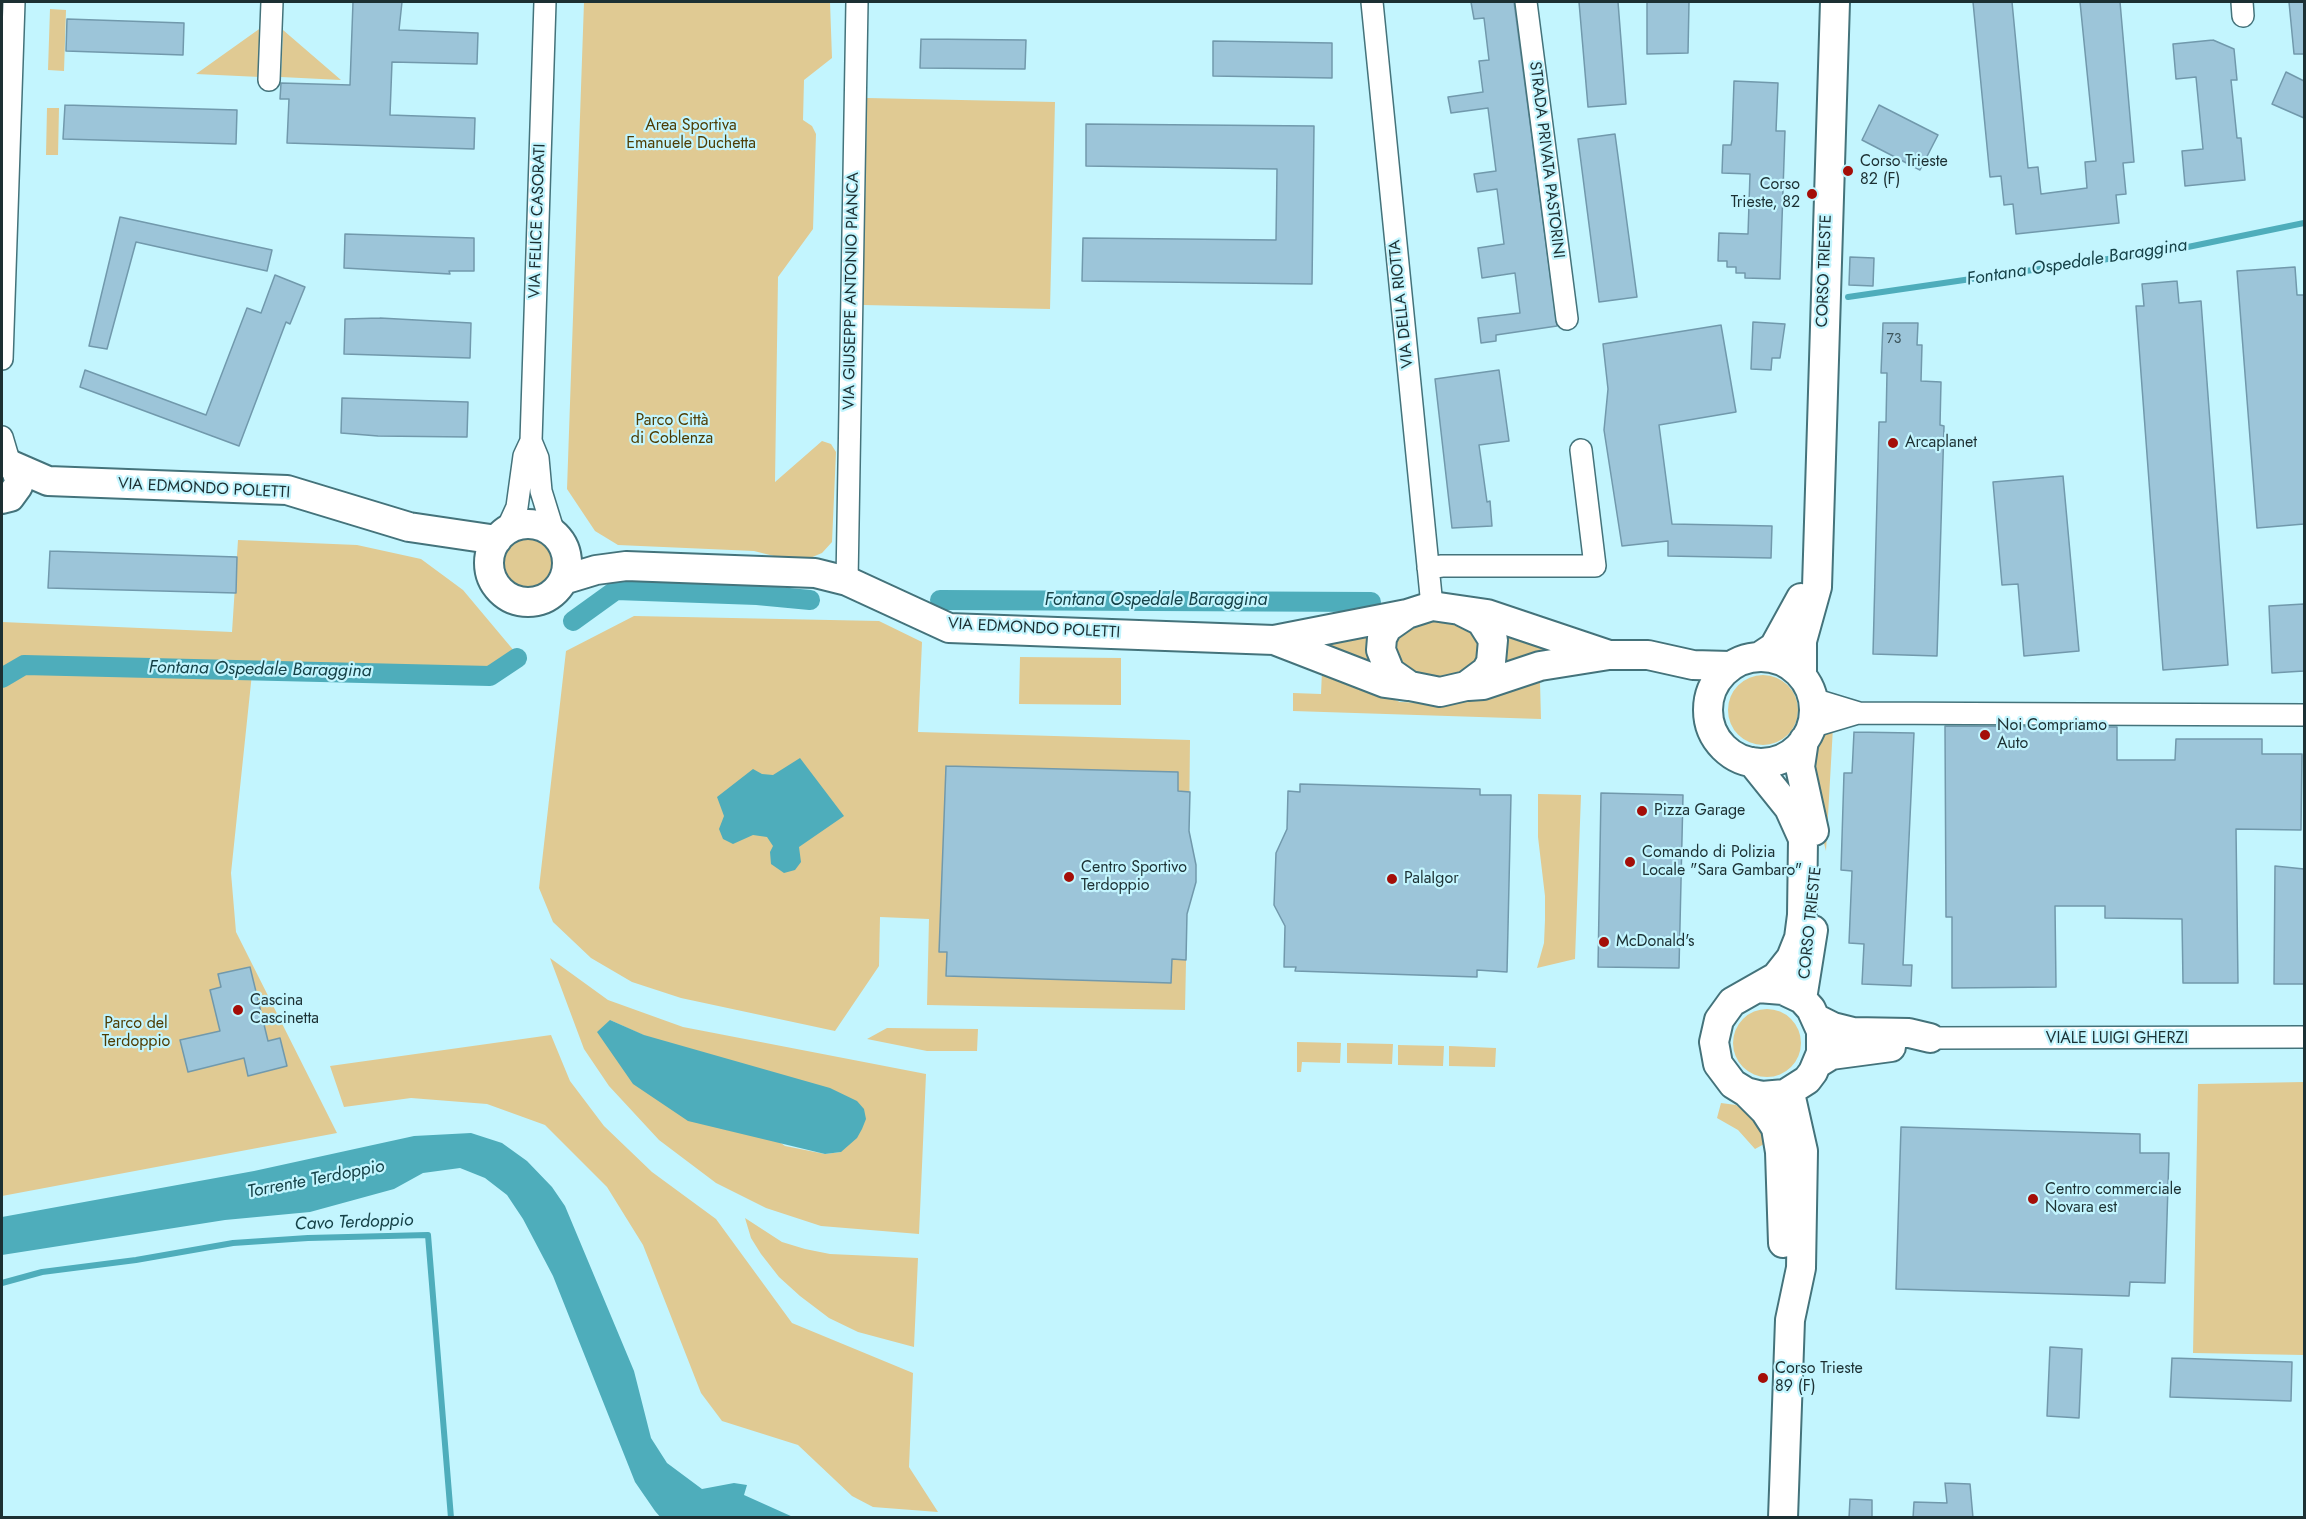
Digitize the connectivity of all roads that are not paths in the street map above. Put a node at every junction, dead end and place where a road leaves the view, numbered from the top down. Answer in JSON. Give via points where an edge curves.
{"nodes":[{"id":1,"x":14,"y":2,"type":"edge"},
{"id":2,"x":272,"y":2,"type":"edge"},
{"id":3,"x":545,"y":2,"type":"edge"},
{"id":4,"x":857,"y":2,"type":"edge"},
{"id":5,"x":1372,"y":2,"type":"edge"},
{"id":6,"x":1526,"y":2,"type":"edge"},
{"id":7,"x":1834,"y":2,"type":"edge"},
{"id":8,"x":269,"y":80,"type":"dead end"},
{"id":9,"x":1567,"y":319,"type":"dead end"},
{"id":10,"x":2,"y":358,"type":"edge"},
{"id":11,"x":2,"y":437,"type":"edge"},
{"id":12,"x":531,"y":441,"type":"junction"},
{"id":13,"x":1581,"y":450,"type":"dead end"},
{"id":14,"x":9,"y":477,"type":"edge"},
{"id":15,"x":558,"y":538,"type":"junction"},
{"id":16,"x":1816,"y":541,"type":"junction"},
{"id":17,"x":498,"y":545,"type":"junction"},
{"id":18,"x":626,"y":566,"type":"junction"},
{"id":19,"x":1428,"y":568,"type":"junction"},
{"id":20,"x":563,"y":580,"type":"junction"},
{"id":21,"x":847,"y":581,"type":"junction"},
{"id":22,"x":1419,"y":610,"type":"junction"},
{"id":23,"x":1461,"y":611,"type":"junction"},
{"id":24,"x":1274,"y":640,"type":"junction"},
{"id":25,"x":1609,"y":655,"type":"junction"},
{"id":26,"x":1648,"y":655,"type":"junction"},
{"id":27,"x":1759,"y":657,"type":"junction"},
{"id":28,"x":1730,"y":666,"type":"junction"},
{"id":29,"x":1410,"y":686,"type":"junction"},
{"id":30,"x":1466,"y":686,"type":"junction"},
{"id":31,"x":1707,"y":710,"type":"junction"},
{"id":32,"x":1807,"y":711,"type":"junction"},
{"id":33,"x":2304,"y":715,"type":"edge"},
{"id":34,"x":1752,"y":762,"type":"junction"},
{"id":35,"x":1758,"y":988,"type":"junction"},
{"id":36,"x":1809,"y":1009,"type":"junction"},
{"id":37,"x":2304,"y":1037,"type":"edge"},
{"id":38,"x":1930,"y":1038,"type":"junction"},
{"id":39,"x":1818,"y":1063,"type":"junction"},
{"id":40,"x":1746,"y":1092,"type":"junction"},
{"id":41,"x":1790,"y":1093,"type":"junction"},
{"id":42,"x":1790,"y":1320,"type":"junction"},
{"id":43,"x":1783,"y":1518,"type":"edge"}],
"edges":[{"from":1,"to":10,"type":"street"},
{"from":2,"to":8,"type":"street"},
{"from":3,"to":12,"type":"street","name":"VIA FELICE CASORATI"},
{"from":4,"to":21,"type":"street","name":"VIA GIUSEPPE ANTONIO PIANCA"},
{"from":5,"to":19,"type":"street","name":"VIA DELLA RIOTTA"},
{"from":6,"to":9,"type":"street","name":"STRADA PRIVATA PASTORINI"},
{"from":7,"to":16,"type":"main road","name":"CORSO TRIESTE"},
{"from":11,"to":14,"type":"street"},
{"from":12,"to":15,"type":"street"},
{"from":12,"to":17,"type":"street","via":[[524,456],[517,507]]},
{"from":13,"to":19,"type":"street","via":[[1594,566]]},
{"from":14,"to":17,"type":"main road","name":"VIA EDMONDO POLETTI","via":[[287,490],[426,531],[473,535]]},
{"from":15,"to":17,"type":"main road","via":[[531,524]]},
{"from":15,"to":18,"type":"main road","name":"VIA EDMONDO POLETTI"},
{"from":15,"to":20,"type":"main road","via":[[567,568]]},
{"from":16,"to":27,"type":"main road","name":"CORSO TRIESTE","via":[[1800,600],[1774,647]]},
{"from":16,"to":32,"type":"main road","name":"CORSO TRIESTE","via":[[1816,587],[1802,640]]},
{"from":17,"to":20,"type":"main road","via":[[498,588],[520,601],[545,598]]},
{"from":18,"to":20,"type":"main road","name":"VIA EDMONDO POLETTI"},
{"from":18,"to":21,"type":"main road","name":"VIA EDMONDO POLETTI","via":[[815,573]]},
{"from":19,"to":22,"type":"street","name":"VIA DELLA RIOTTA"},
{"from":21,"to":24,"type":"main road","name":"VIA EDMONDO POLETTI","via":[[949,628]]},
{"from":22,"to":23,"type":"main road"},
{"from":22,"to":24,"type":"main road","name":"VIA EDMONDO POLETTI"},
{"from":22,"to":29,"type":"main road","via":[[1388,628],[1382,638],[1381,650],[1390,672]]},
{"from":23,"to":25,"type":"main road","via":[[1487,614]]},
{"from":23,"to":30,"type":"main road","via":[[1488,629],[1494,651],[1486,671]]},
{"from":24,"to":29,"type":"main road","name":"VIA EDMONDO POLETTI","via":[[1385,683]]},
{"from":25,"to":26,"type":"main road"},
{"from":25,"to":30,"type":"main road","via":[[1540,666],[1483,685]]},
{"from":26,"to":28,"type":"main road","via":[[1693,665]]},
{"from":26,"to":31,"type":"main road","via":[[1700,693]]},
{"from":27,"to":28,"type":"main road"},
{"from":27,"to":32,"type":"main road","via":[[1775,658],[1790,665]]},
{"from":28,"to":31,"type":"main road","via":[[1710,693]]},
{"from":29,"to":30,"type":"main road","via":[[1440,692]]},
{"from":31,"to":34,"type":"main road","via":[[1714,735],[1724,748]]},
{"from":32,"to":33,"type":"street"},
{"from":32,"to":34,"type":"main road","via":[[1781,759]]},
{"from":32,"to":36,"type":"main road","name":"CORSO TRIESTE","via":[[1800,767],[1818,849]]},
{"from":34,"to":35,"type":"main road","name":"CORSO TRIESTE","via":[[1789,808],[1803,839],[1799,938],[1776,977]]},
{"from":35,"to":36,"type":"main road","via":[[1783,990]]},
{"from":35,"to":40,"type":"main road","via":[[1740,996],[1725,1010],[1714,1042],[1724,1073]]},
{"from":36,"to":38,"type":"main road","via":[[1833,1027],[1853,1032],[1909,1033]]},
{"from":36,"to":39,"type":"main road","via":[[1822,1043]]},
{"from":37,"to":38,"type":"street","name":"VIALE LUIGI GHERZI"},
{"from":38,"to":39,"type":"main road","via":[[1831,1055]]},
{"from":39,"to":41,"type":"main road","via":[[1807,1080]]},
{"from":40,"to":41,"type":"main road","via":[[1768,1096]]},
{"from":40,"to":42,"type":"main road","via":[[1765,1111],[1779,1141]]},
{"from":41,"to":42,"type":"main road","via":[[1803,1151],[1801,1268]]},
{"from":42,"to":43,"type":"main road"}]}
